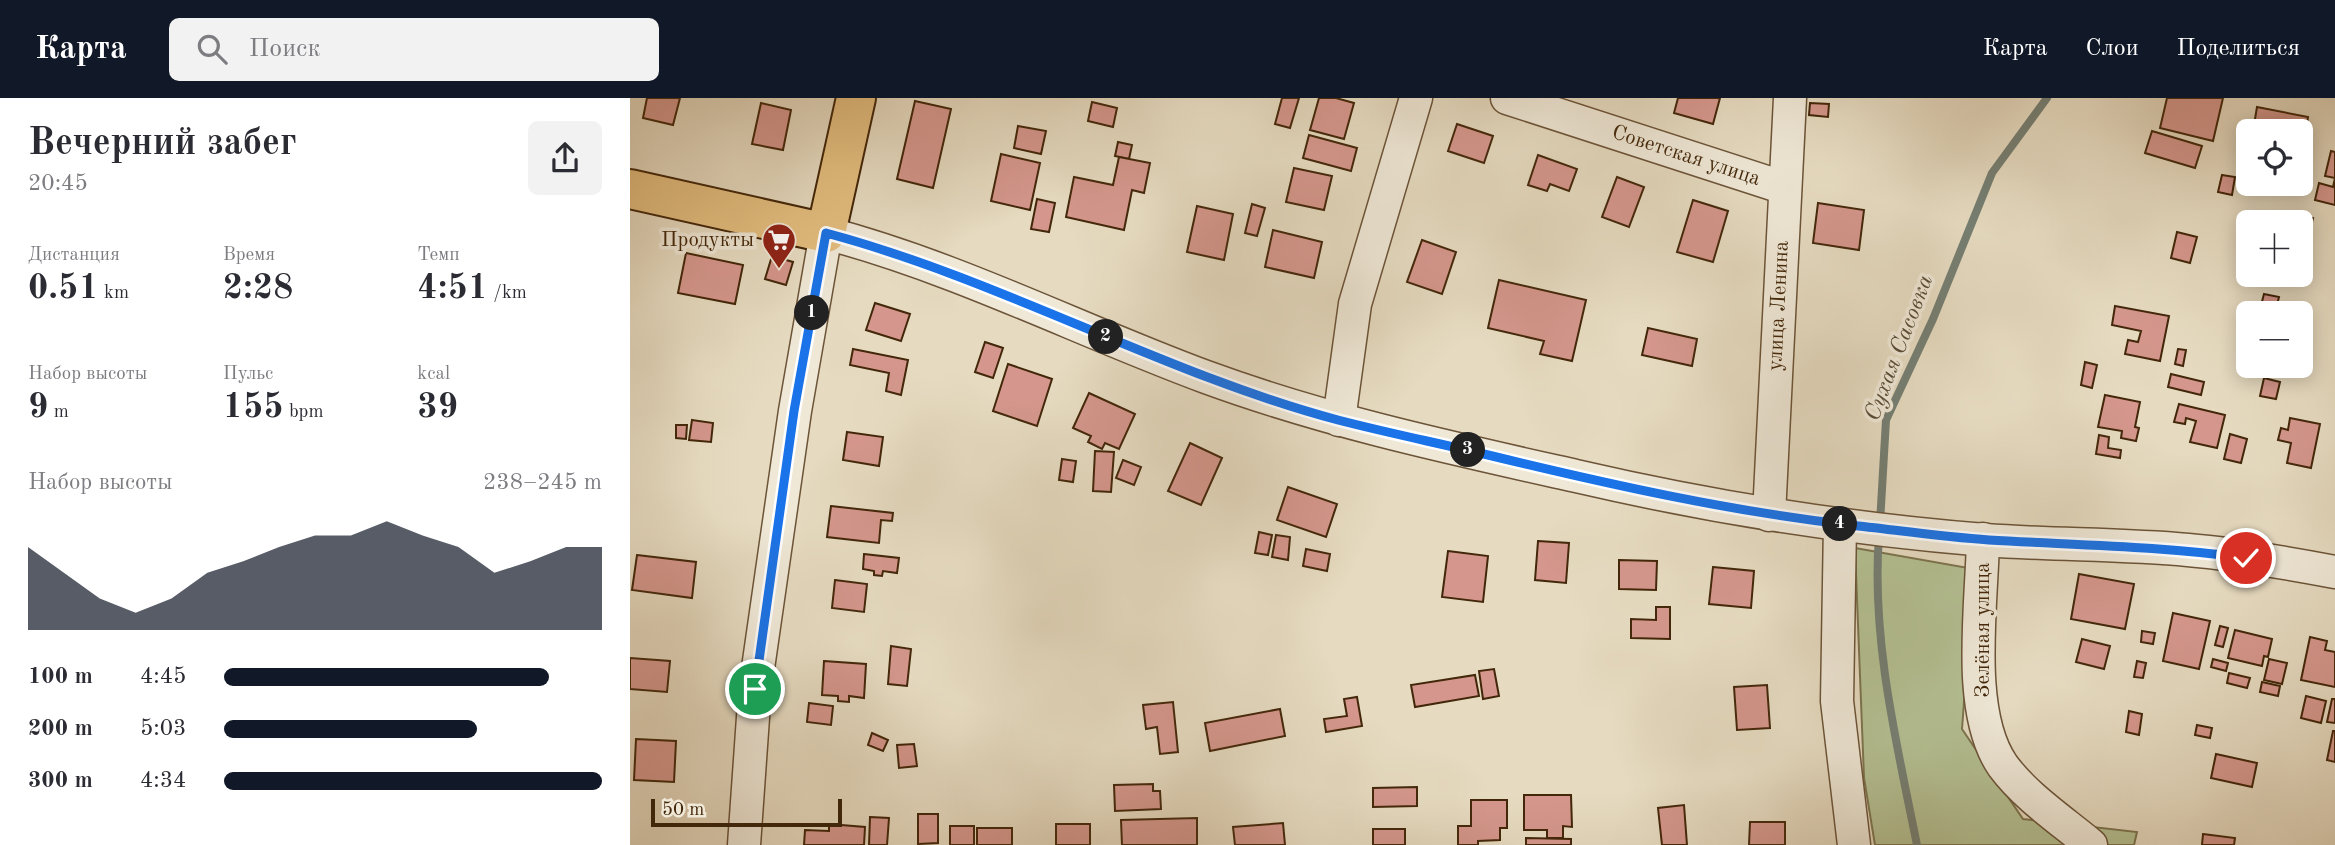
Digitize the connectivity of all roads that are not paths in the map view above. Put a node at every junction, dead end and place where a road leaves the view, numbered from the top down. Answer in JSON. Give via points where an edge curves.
{"nodes":[{"id":1,"x":856,"y":98,"type":"edge"},
{"id":2,"x":1416,"y":98,"type":"edge"},
{"id":3,"x":1507,"y":98,"type":"edge"},
{"id":4,"x":1790,"y":98,"type":"edge"},
{"id":5,"x":630,"y":188,"type":"edge"},
{"id":6,"x":1785,"y":188,"type":"junction"},
{"id":7,"x":826,"y":233,"type":"junction"},
{"id":8,"x":1339,"y":420,"type":"junction"},
{"id":9,"x":1769,"y":515,"type":"junction"},
{"id":10,"x":1845,"y":524,"type":"junction"},
{"id":11,"x":1983,"y":539,"type":"junction"},
{"id":12,"x":2335,"y":572,"type":"edge"},
{"id":13,"x":744,"y":845,"type":"edge"},
{"id":14,"x":1854,"y":845,"type":"edge"},
{"id":15,"x":2091,"y":845,"type":"edge"}],
"edges":[{"from":1,"to":7,"type":"main road"},
{"from":2,"to":8,"type":"street","via":[[1355,304]]},
{"from":3,"to":6,"type":"street","name":"Советская улица"},
{"from":4,"to":6,"type":"street","name":"улица Ленина"},
{"from":5,"to":7,"type":"main road"},
{"from":6,"to":9,"type":"street","name":"улица Ленина"},
{"from":7,"to":8,"type":"street","via":[[920,261],[1201,375]]},
{"from":7,"to":13,"type":"street","via":[[794,411],[755,689]]},
{"from":8,"to":9,"type":"street","via":[[1579,477]]},
{"from":9,"to":10,"type":"street"},
{"from":10,"to":11,"type":"street"},
{"from":10,"to":14,"type":"street","via":[[1837,701]]},
{"from":11,"to":12,"type":"street","via":[[2190,550]]},
{"from":11,"to":15,"type":"street","name":"Зелёная улица","via":[[1979,658],[1983,719],[1991,743],[2016,782]]}]}
